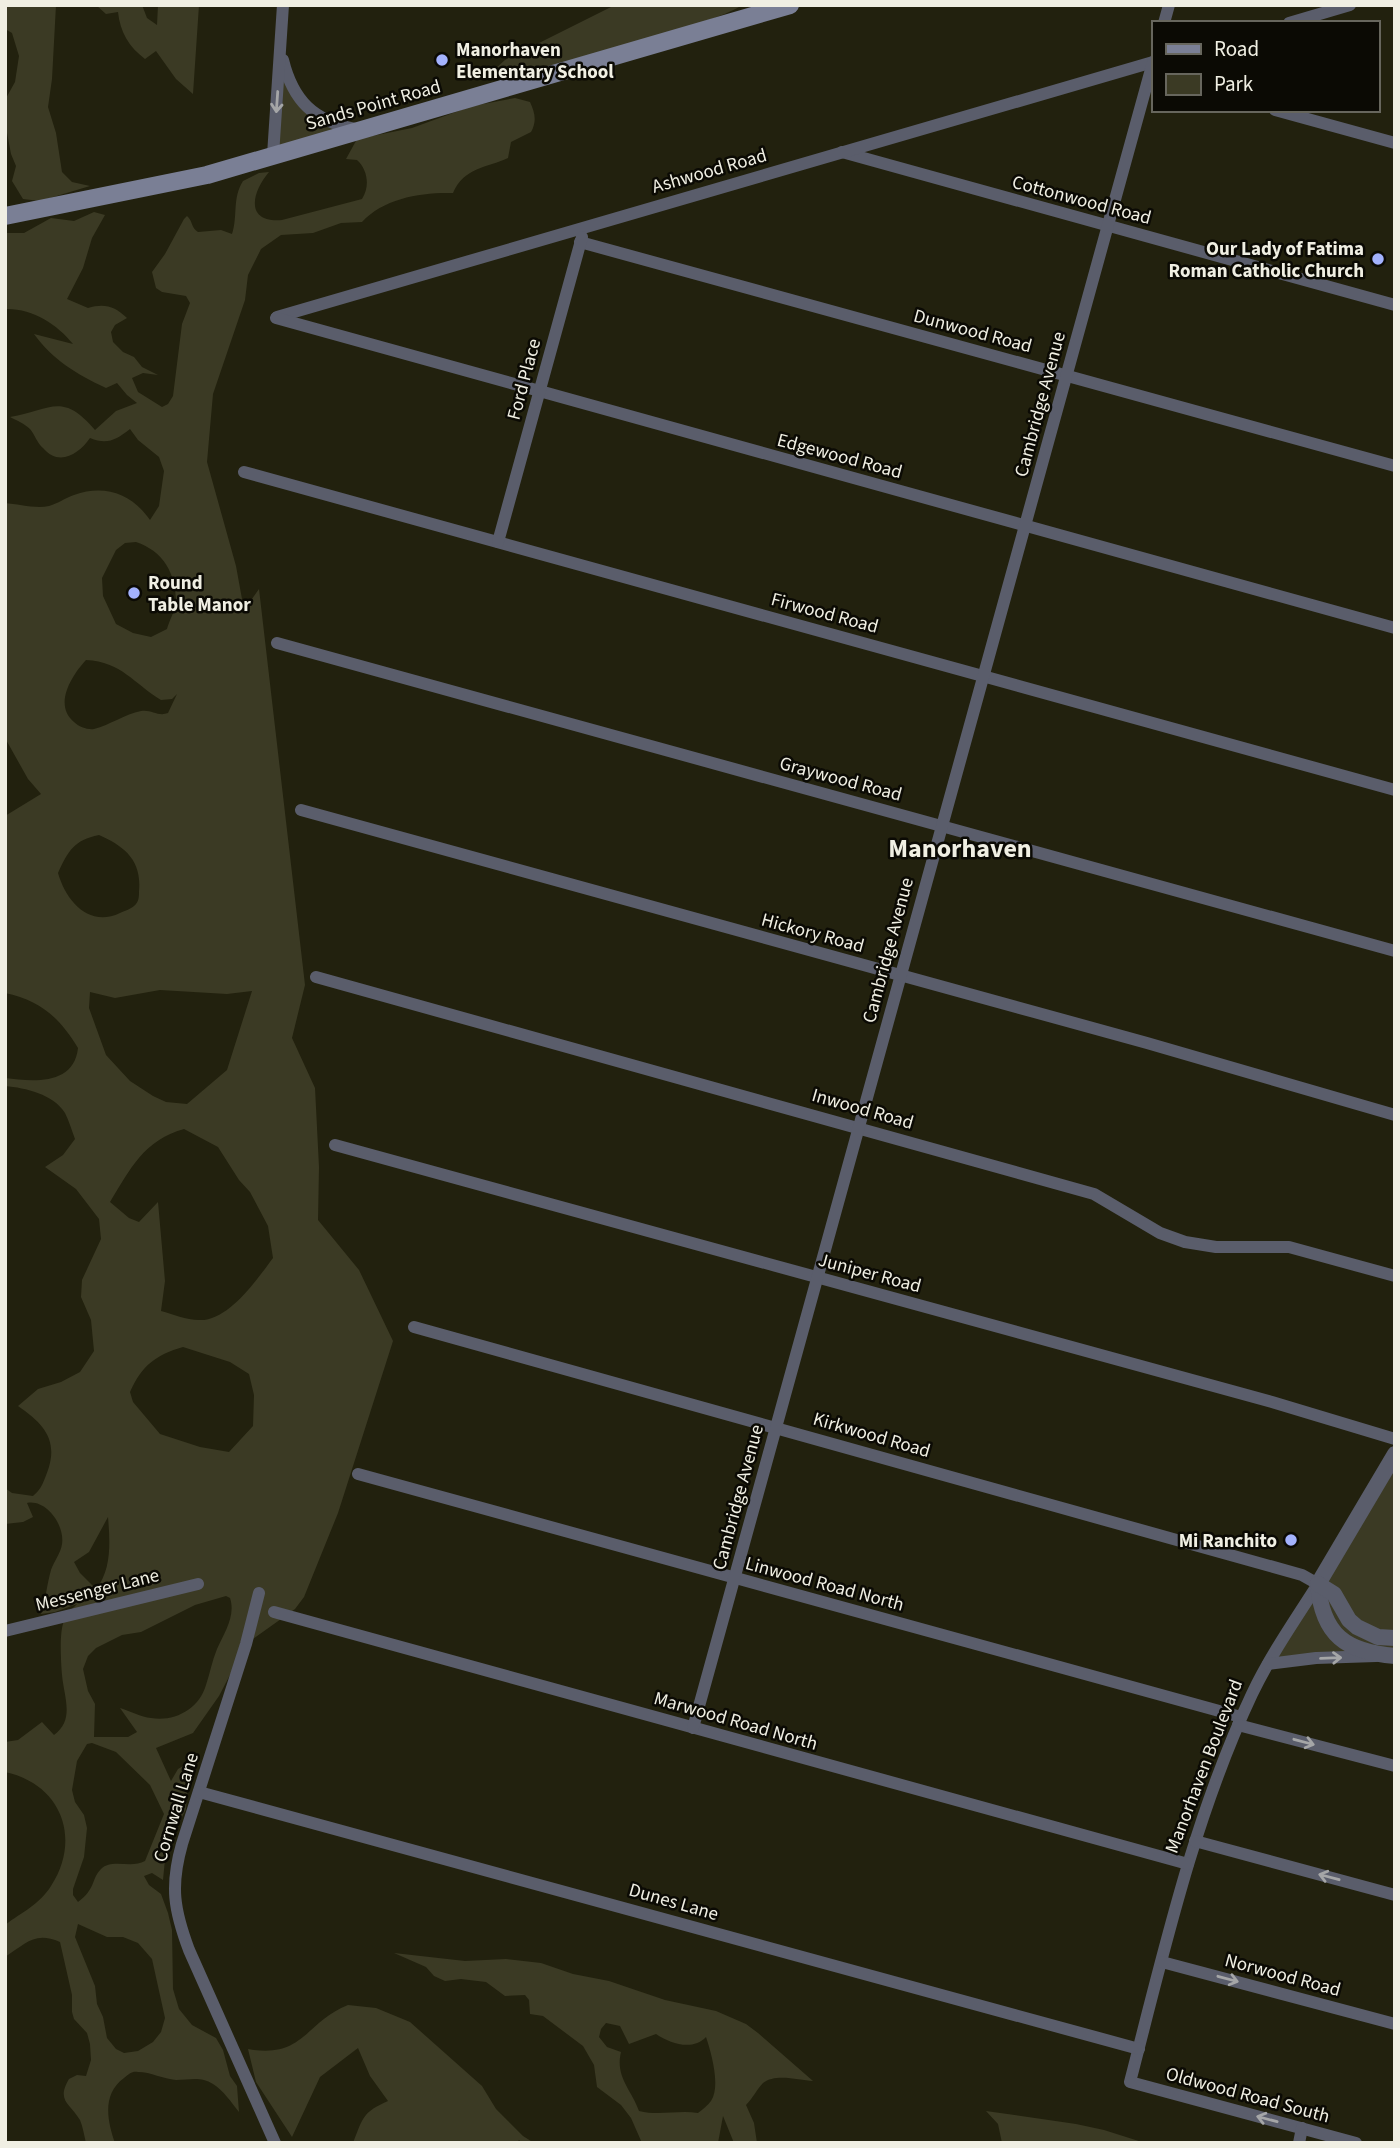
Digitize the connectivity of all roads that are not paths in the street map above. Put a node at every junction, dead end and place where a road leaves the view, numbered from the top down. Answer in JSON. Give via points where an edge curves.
{"nodes":[{"id":1,"x":283,"y":5,"type":"edge"},
{"id":2,"x":790,"y":5,"type":"edge"},
{"id":3,"x":1350,"y":5,"type":"edge"},
{"id":4,"x":1296,"y":21,"type":"edge"},
{"id":5,"x":280,"y":49,"type":"junction"},
{"id":6,"x":1152,"y":71,"type":"edge"},
{"id":7,"x":1282,"y":112,"type":"edge"},
{"id":8,"x":358,"y":130,"type":"junction"},
{"id":9,"x":1395,"y":143,"type":"edge"},
{"id":10,"x":841,"y":152,"type":"junction"},
{"id":11,"x":273,"y":155,"type":"junction"},
{"id":12,"x":5,"y":216,"type":"edge"},
{"id":13,"x":1108,"y":226,"type":"junction"},
{"id":14,"x":585,"y":227,"type":"junction"},
{"id":15,"x":580,"y":242,"type":"junction"},
{"id":16,"x":1395,"y":305,"type":"edge"},
{"id":17,"x":276,"y":318,"type":"joint"},
{"id":18,"x":1066,"y":376,"type":"junction"},
{"id":19,"x":539,"y":392,"type":"junction"},
{"id":20,"x":1395,"y":466,"type":"edge"},
{"id":21,"x":244,"y":472,"type":"dead end"},
{"id":22,"x":1025,"y":526,"type":"junction"},
{"id":23,"x":498,"y":542,"type":"junction"},
{"id":24,"x":1395,"y":628,"type":"edge"},
{"id":25,"x":277,"y":643,"type":"dead end"},
{"id":26,"x":983,"y":676,"type":"junction"},
{"id":27,"x":1395,"y":790,"type":"edge"},
{"id":28,"x":301,"y":810,"type":"dead end"},
{"id":29,"x":942,"y":826,"type":"junction"},
{"id":30,"x":1395,"y":951,"type":"edge"},
{"id":31,"x":900,"y":976,"type":"junction"},
{"id":32,"x":316,"y":977,"type":"dead end"},
{"id":33,"x":1395,"y":1115,"type":"edge"},
{"id":34,"x":859,"y":1127,"type":"junction"},
{"id":35,"x":335,"y":1144,"type":"dead end"},
{"id":36,"x":1395,"y":1276,"type":"edge"},
{"id":37,"x":818,"y":1278,"type":"junction"},
{"id":38,"x":414,"y":1327,"type":"dead end"},
{"id":39,"x":776,"y":1427,"type":"junction"},
{"id":40,"x":1395,"y":1439,"type":"edge"},
{"id":41,"x":1395,"y":1454,"type":"edge"},
{"id":42,"x":358,"y":1474,"type":"dead end"},
{"id":43,"x":735,"y":1578,"type":"junction"},
{"id":44,"x":198,"y":1584,"type":"dead end"},
{"id":45,"x":1318,"y":1584,"type":"junction"},
{"id":46,"x":259,"y":1594,"type":"dead end"},
{"id":47,"x":274,"y":1612,"type":"dead end"},
{"id":48,"x":5,"y":1631,"type":"edge"},
{"id":49,"x":1395,"y":1638,"type":"edge"},
{"id":50,"x":1395,"y":1656,"type":"edge"},
{"id":51,"x":1268,"y":1664,"type":"junction"},
{"id":52,"x":1240,"y":1721,"type":"junction"},
{"id":53,"x":693,"y":1728,"type":"junction"},
{"id":54,"x":1391,"y":1762,"type":"edge"},
{"id":55,"x":199,"y":1792,"type":"junction"},
{"id":56,"x":1195,"y":1841,"type":"junction"},
{"id":57,"x":1188,"y":1864,"type":"junction"},
{"id":58,"x":1395,"y":1895,"type":"edge"},
{"id":59,"x":1162,"y":1962,"type":"junction"},
{"id":60,"x":1395,"y":2024,"type":"edge"},
{"id":61,"x":1139,"y":2049,"type":"junction"},
{"id":62,"x":1130,"y":2082,"type":"joint"},
{"id":63,"x":1302,"y":2128,"type":"junction"},
{"id":64,"x":275,"y":2143,"type":"edge"},
{"id":65,"x":1299,"y":2143,"type":"edge"},
{"id":66,"x":1356,"y":2143,"type":"edge"}],
"edges":[{"from":1,"to":5,"type":"street"},
{"from":2,"to":8,"type":"main road","name":"Sands Point Road"},
{"from":3,"to":4,"type":"street"},
{"from":5,"to":8,"type":"street","via":[[302,101],[326,122]]},
{"from":5,"to":11,"type":"street","one_way":true},
{"from":6,"to":10,"type":"street","name":"Ashwood Road"},
{"from":6,"to":13,"type":"street","name":"Cambridge Avenue"},
{"from":7,"to":9,"type":"street"},
{"from":8,"to":11,"type":"main road","name":"Sands Point Road"},
{"from":10,"to":13,"type":"street","name":"Cottonwood Road"},
{"from":10,"to":14,"type":"street","name":"Ashwood Road"},
{"from":11,"to":12,"type":"main road","name":"Sands Point Road","via":[[183,180]]},
{"from":13,"to":16,"type":"street","name":"Cottonwood Road"},
{"from":13,"to":18,"type":"street","name":"Cambridge Avenue"},
{"from":14,"to":15,"type":"street","name":"Ford Place"},
{"from":14,"to":17,"type":"street","name":"Ashwood Road"},
{"from":15,"to":18,"type":"street","name":"Dunwood Road"},
{"from":15,"to":19,"type":"street","name":"Ford Place"},
{"from":17,"to":19,"type":"street","name":"Edgewood Road"},
{"from":18,"to":20,"type":"street","name":"Dunwood Road"},
{"from":18,"to":22,"type":"street","name":"Cambridge Avenue"},
{"from":19,"to":22,"type":"street","name":"Edgewood Road"},
{"from":19,"to":23,"type":"street","name":"Ford Place"},
{"from":21,"to":23,"type":"street","name":"Firwood Road"},
{"from":22,"to":24,"type":"street","name":"Edgewood Road"},
{"from":22,"to":26,"type":"street","name":"Cambridge Avenue"},
{"from":23,"to":26,"type":"street","name":"Firwood Road"},
{"from":25,"to":29,"type":"street","name":"Graywood Road"},
{"from":26,"to":27,"type":"street","name":"Firwood Road"},
{"from":26,"to":29,"type":"street","name":"Cambridge Avenue"},
{"from":28,"to":31,"type":"street","name":"Hickory Road"},
{"from":29,"to":30,"type":"street","name":"Graywood Road"},
{"from":29,"to":31,"type":"street","name":"Cambridge Avenue"},
{"from":31,"to":33,"type":"street","name":"Hickory Road"},
{"from":31,"to":34,"type":"street","name":"Cambridge Avenue"},
{"from":32,"to":34,"type":"street","name":"Inwood Road"},
{"from":34,"to":36,"type":"street","name":"Inwood Road","via":[[1094,1194],[1160,1233],[1185,1242],[1216,1247],[1289,1247]]},
{"from":34,"to":37,"type":"street","name":"Cambridge Avenue"},
{"from":35,"to":37,"type":"street","name":"Juniper Road"},
{"from":37,"to":39,"type":"street","name":"Cambridge Avenue"},
{"from":37,"to":40,"type":"street","name":"Juniper Road"},
{"from":38,"to":39,"type":"street","name":"Kirkwood Road"},
{"from":39,"to":43,"type":"street","name":"Cambridge Avenue"},
{"from":39,"to":45,"type":"street","name":"Kirkwood Road","via":[[1302,1575]]},
{"from":41,"to":45,"type":"street","name":"Manorhaven Boulevard"},
{"from":42,"to":43,"type":"street","name":"Linwood Road North"},
{"from":43,"to":52,"type":"street","name":"Linwood Road North"},
{"from":43,"to":53,"type":"street","name":"Cambridge Avenue"},
{"from":44,"to":48,"type":"street","name":"Messenger Lane"},
{"from":45,"to":49,"type":"street","via":[[1334,1594],[1357,1627],[1378,1637]]},
{"from":45,"to":50,"type":"street","via":[[1322,1612],[1339,1639],[1356,1649]]},
{"from":45,"to":51,"type":"street","name":"Manorhaven Boulevard"},
{"from":46,"to":55,"type":"street","name":"Cornwall Lane"},
{"from":47,"to":53,"type":"street","name":"Marwood Road North"},
{"from":51,"to":50,"type":"street","one_way":true},
{"from":51,"to":52,"type":"street","name":"Manorhaven Boulevard"},
{"from":52,"to":54,"type":"street","name":"Linwood Road North","one_way":true},
{"from":52,"to":56,"type":"street","name":"Manorhaven Boulevard"},
{"from":53,"to":57,"type":"street","name":"Marwood Road North"},
{"from":55,"to":61,"type":"street","name":"Dunes Lane"},
{"from":55,"to":64,"type":"street","name":"Cornwall Lane","via":[[175,1871],[178,1919]]},
{"from":56,"to":57,"type":"street","name":"Manorhaven Boulevard"},
{"from":58,"to":56,"type":"street","one_way":true},
{"from":57,"to":59,"type":"street","name":"Manorhaven Boulevard"},
{"from":59,"to":60,"type":"street","name":"Norwood Road","one_way":true},
{"from":59,"to":61,"type":"street","name":"Manorhaven Boulevard"},
{"from":61,"to":62,"type":"street","name":"Manorhaven Boulevard"},
{"from":63,"to":62,"type":"street","name":"Oldwood Road South","one_way":true},
{"from":63,"to":65,"type":"street"},
{"from":63,"to":66,"type":"street","name":"Oldwood Road South"}]}
